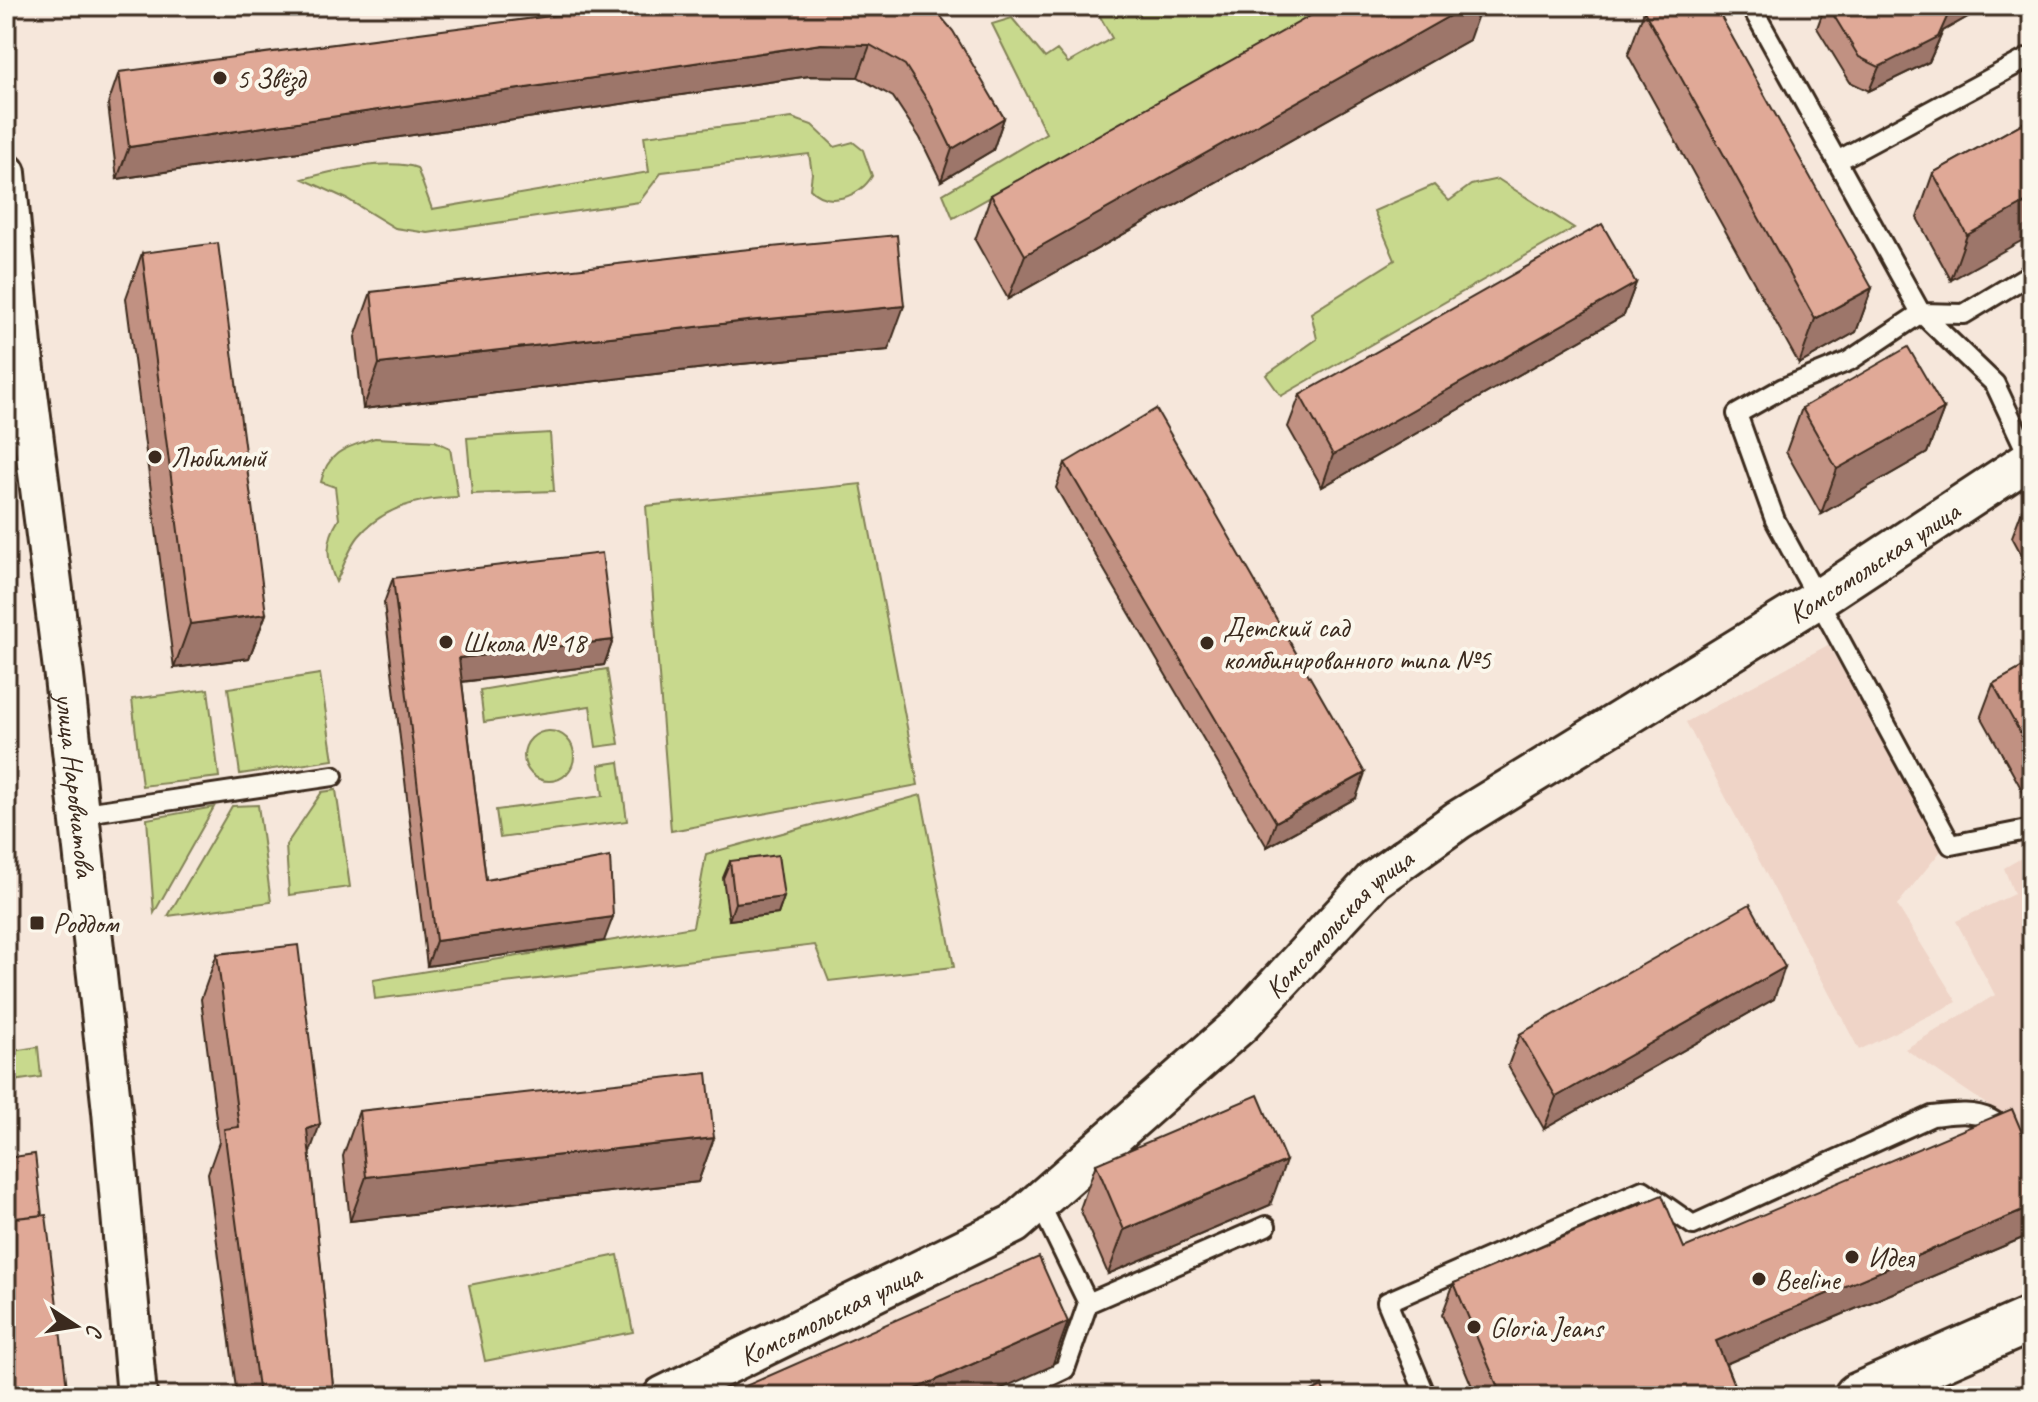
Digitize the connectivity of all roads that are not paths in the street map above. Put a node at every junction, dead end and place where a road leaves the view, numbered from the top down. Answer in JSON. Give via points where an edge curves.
{"nodes":[{"id":1,"x":1751,"y":6,"type":"edge"},
{"id":2,"x":2032,"y":56,"type":"edge"},
{"id":3,"x":1839,"y":160,"type":"junction"},
{"id":4,"x":6,"y":173,"type":"edge"},
{"id":5,"x":2032,"y":273,"type":"edge"},
{"id":6,"x":1921,"y":313,"type":"junction"},
{"id":7,"x":14,"y":347,"type":"edge"},
{"id":8,"x":2030,"y":459,"type":"edge"},
{"id":9,"x":1818,"y":599,"type":"junction"},
{"id":10,"x":333,"y":776,"type":"dead end"},
{"id":11,"x":79,"y":814,"type":"junction"},
{"id":12,"x":2032,"y":829,"type":"edge"},
{"id":13,"x":2032,"y":1150,"type":"edge"},
{"id":14,"x":1039,"y":1202,"type":"junction"},
{"id":15,"x":1266,"y":1226,"type":"dead end"},
{"id":16,"x":1088,"y":1303,"type":"junction"},
{"id":17,"x":2032,"y":1319,"type":"edge"},
{"id":18,"x":137,"y":1396,"type":"edge"},
{"id":19,"x":663,"y":1396,"type":"edge"},
{"id":20,"x":1008,"y":1396,"type":"edge"},
{"id":21,"x":1426,"y":1396,"type":"edge"},
{"id":22,"x":1857,"y":1396,"type":"edge"}],
"edges":[{"from":1,"to":3,"type":"lane"},
{"from":2,"to":3,"type":"lane"},
{"from":3,"to":6,"type":"lane"},
{"from":4,"to":7,"type":"street","name":"улица Наровчатова"},
{"from":5,"to":6,"type":"lane","via":[[1964,314]]},
{"from":6,"to":8,"type":"lane","via":[[1995,384]]},
{"from":6,"to":9,"type":"lane","via":[[1849,361],[1737,414],[1775,520]]},
{"from":7,"to":11,"type":"street","name":"улица Наровчатова"},
{"from":8,"to":9,"type":"street","name":"Комсомольская улица"},
{"from":9,"to":12,"type":"lane","via":[[1951,845]]},
{"from":9,"to":14,"type":"street","name":"Комсомольская улица","via":[[1458,820],[1374,880],[1241,1024]]},
{"from":10,"to":11,"type":"lane"},
{"from":11,"to":18,"type":"street","name":"улица Наровчатова"},
{"from":13,"to":21,"type":"lane","via":[[1991,1119],[1964,1113],[1932,1116],[1693,1225],[1643,1190],[1387,1302]]},
{"from":14,"to":16,"type":"lane"},
{"from":14,"to":19,"type":"street","name":"Комсомольская улица","via":[[1014,1224]]},
{"from":15,"to":16,"type":"lane"},
{"from":16,"to":20,"type":"lane","via":[[1065,1369]]},
{"from":17,"to":22,"type":"street"}]}
